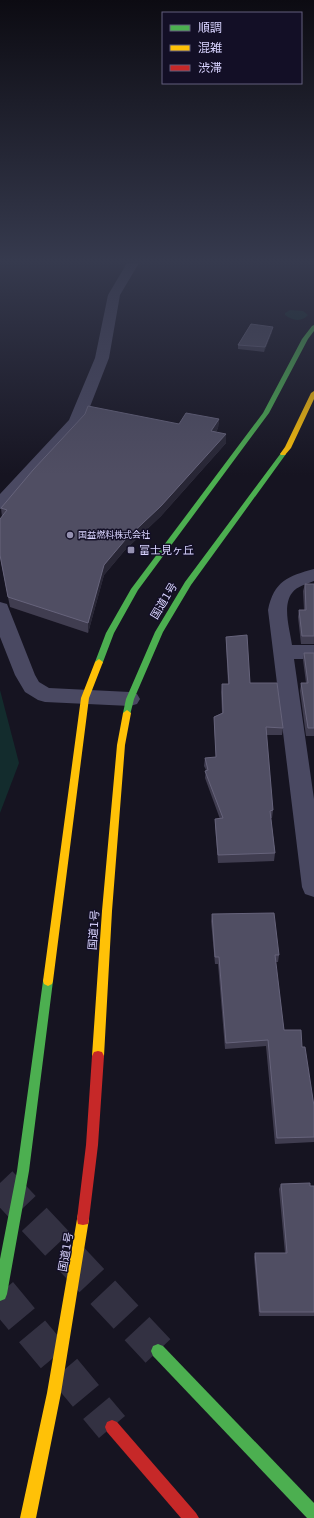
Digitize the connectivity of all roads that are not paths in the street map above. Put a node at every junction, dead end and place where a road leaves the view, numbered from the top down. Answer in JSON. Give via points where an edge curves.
{"nodes":[{"id":1,"x":107,"y":334,"type":"edge"},
{"id":2,"x":309,"y":334,"type":"edge"},
{"id":3,"x":314,"y":392,"type":"edge"},
{"id":4,"x":0,"y":504,"type":"edge"},
{"id":5,"x":314,"y":575,"type":"edge"},
{"id":6,"x":0,"y":608,"type":"edge"},
{"id":7,"x":283,"y":652,"type":"junction"},
{"id":8,"x":314,"y":652,"type":"edge"},
{"id":9,"x":85,"y":698,"type":"junction"},
{"id":10,"x":130,"y":699,"type":"junction"},
{"id":11,"x":314,"y":887,"type":"edge"},
{"id":12,"x":0,"y":1294,"type":"edge"},
{"id":13,"x":158,"y":1351,"type":"tunnel mouth"},
{"id":14,"x":112,"y":1427,"type":"tunnel mouth"},
{"id":15,"x":314,"y":1514,"type":"edge"},
{"id":16,"x":28,"y":1518,"type":"edge"},
{"id":17,"x":191,"y":1518,"type":"edge"}],
"edges":[{"from":1,"to":4,"type":"street","via":[[102,358],[76,422]]},
{"from":2,"to":9,"type":"highway","via":[[266,413],[134,589],[110,634]]},
{"from":3,"to":10,"type":"highway","name":"国道1号","via":[[288,448],[188,584],[159,632]]},
{"from":5,"to":7,"type":"street","via":[[293,582],[282,591],[278,610]]},
{"from":6,"to":9,"type":"street","via":[[14,648],[32,687],[45,695]]},
{"from":7,"to":8,"type":"street"},
{"from":7,"to":11,"type":"street"},
{"from":9,"to":10,"type":"street"},
{"from":9,"to":12,"type":"highway","via":[[23,1171]]},
{"from":10,"to":16,"type":"highway","name":"国道1号","via":[[121,745],[92,1145],[82,1230],[54,1393]]},
{"from":13,"to":15,"type":"highway"},
{"from":14,"to":17,"type":"highway"}]}
